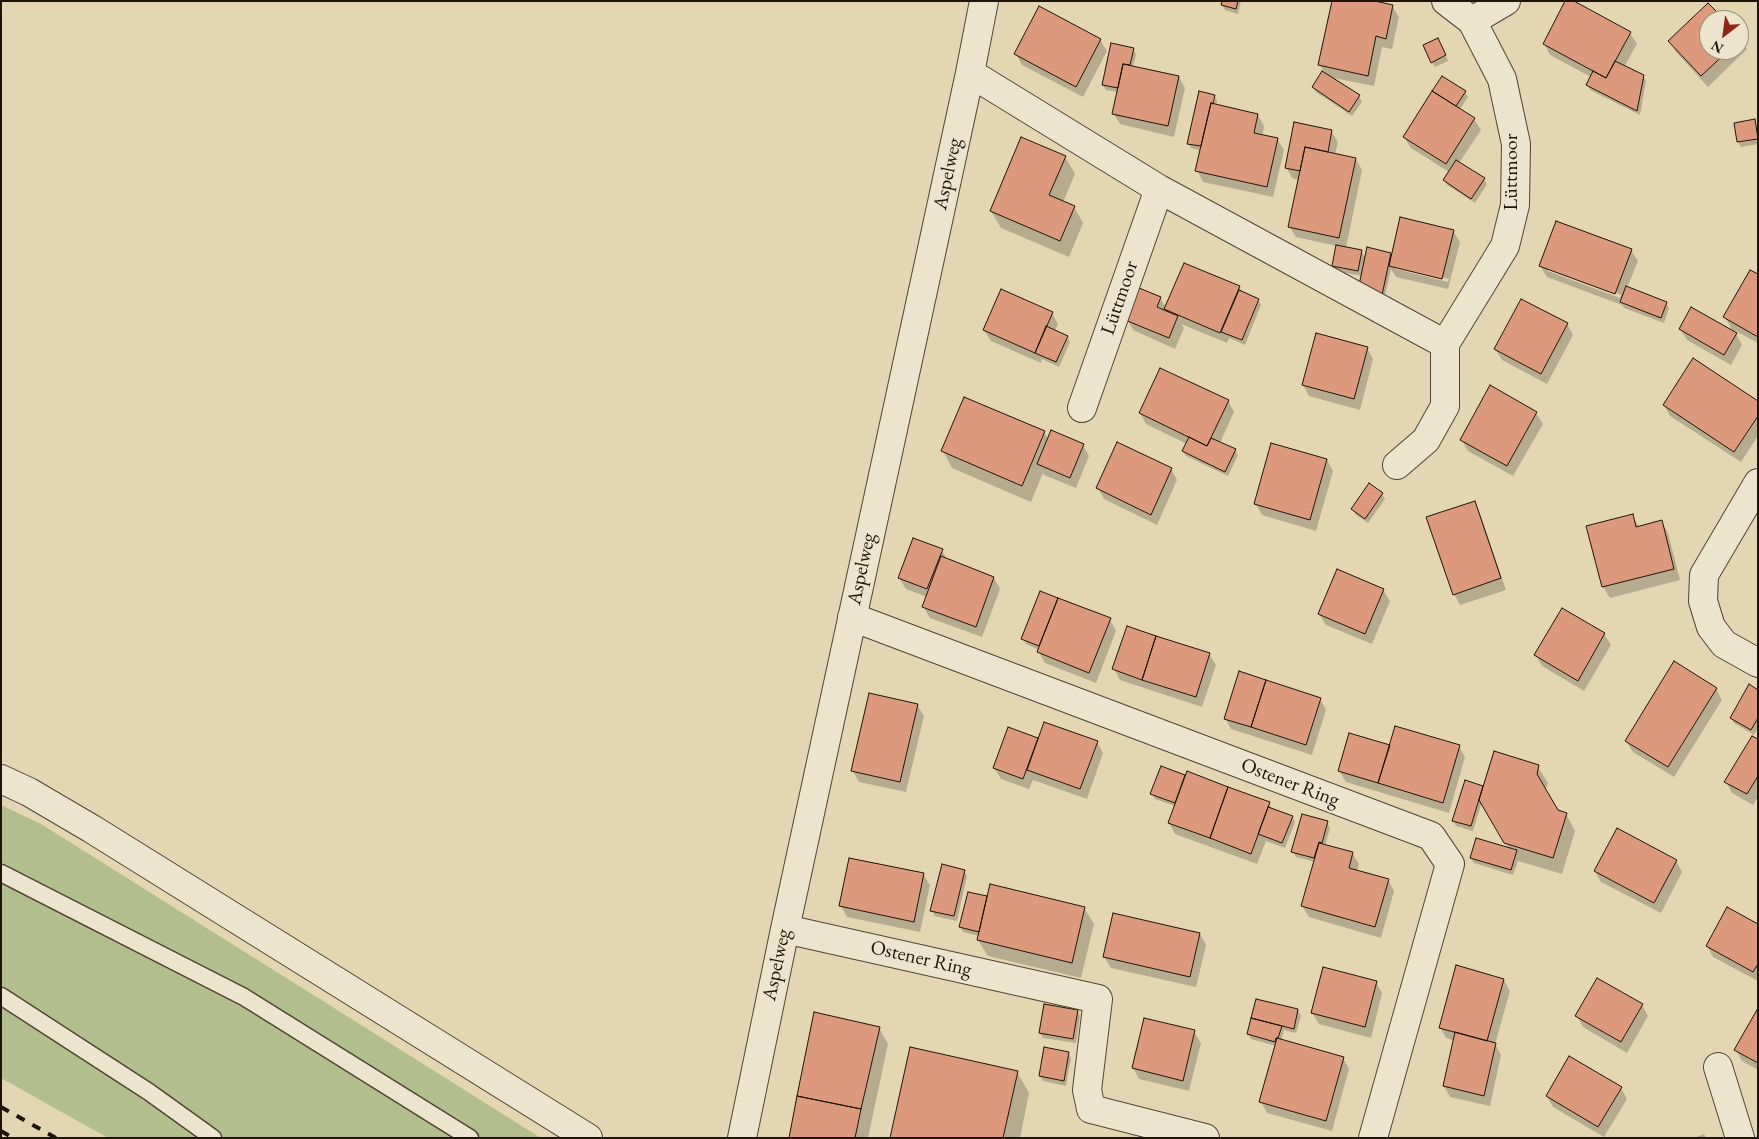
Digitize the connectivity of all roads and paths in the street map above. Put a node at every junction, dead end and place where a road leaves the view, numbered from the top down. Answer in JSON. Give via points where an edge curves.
{"nodes":[{"id":1,"x":984,"y":1,"type":"edge"},
{"id":2,"x":1446,"y":1,"type":"edge"},
{"id":3,"x":1506,"y":1,"type":"edge"},
{"id":4,"x":1472,"y":21,"type":"junction"},
{"id":5,"x":970,"y":73,"type":"junction"},
{"id":6,"x":1159,"y":189,"type":"junction"},
{"id":7,"x":1445,"y":344,"type":"junction"},
{"id":8,"x":1082,"y":408,"type":"dead end"},
{"id":9,"x":1397,"y":466,"type":"dead end"},
{"id":10,"x":1758,"y":482,"type":"edge"},
{"id":11,"x":852,"y":616,"type":"junction"},
{"id":12,"x":1758,"y":663,"type":"edge"},
{"id":13,"x":1,"y":779,"type":"edge"},
{"id":14,"x":1,"y":873,"type":"edge"},
{"id":15,"x":785,"y":929,"type":"junction"},
{"id":16,"x":1,"y":996,"type":"edge"},
{"id":17,"x":1718,"y":1067,"type":"dead end"},
{"id":18,"x":213,"y":1138,"type":"edge"},
{"id":19,"x":470,"y":1138,"type":"edge"},
{"id":20,"x":588,"y":1138,"type":"edge"},
{"id":21,"x":742,"y":1138,"type":"edge"},
{"id":22,"x":1205,"y":1138,"type":"edge"},
{"id":23,"x":1373,"y":1138,"type":"edge"},
{"id":24,"x":1740,"y":1138,"type":"edge"}],
"edges":[{"from":1,"to":5,"type":"street","name":"Aspelweg"},
{"from":2,"to":4,"type":"street","name":"Lüttmoor"},
{"from":3,"to":4,"type":"street"},
{"from":4,"to":7,"type":"street","name":"Lüttmoor","via":[[1502,79],[1516,144],[1515,205],[1505,246]]},
{"from":5,"to":6,"type":"street"},
{"from":5,"to":11,"type":"street","name":"Aspelweg"},
{"from":6,"to":7,"type":"street"},
{"from":6,"to":8,"type":"street","name":"Lüttmoor"},
{"from":7,"to":9,"type":"street","via":[[1445,406],[1426,440]]},
{"from":10,"to":12,"type":"street","via":[[1704,575],[1703,601],[1711,627],[1724,644]]},
{"from":11,"to":15,"type":"street","name":"Aspelweg"},
{"from":11,"to":23,"type":"street","name":"Ostener Ring","via":[[1431,836],[1450,864]]},
{"from":13,"to":20,"type":"street","via":[[92,829]]},
{"from":14,"to":19,"type":"lane","via":[[244,997]]},
{"from":15,"to":21,"type":"street","name":"Aspelweg"},
{"from":15,"to":22,"type":"street","name":"Ostener Ring","via":[[1098,999],[1087,1090],[1091,1109]]},
{"from":16,"to":18,"type":"lane","via":[[149,1092]]},
{"from":17,"to":24,"type":"street"}]}
